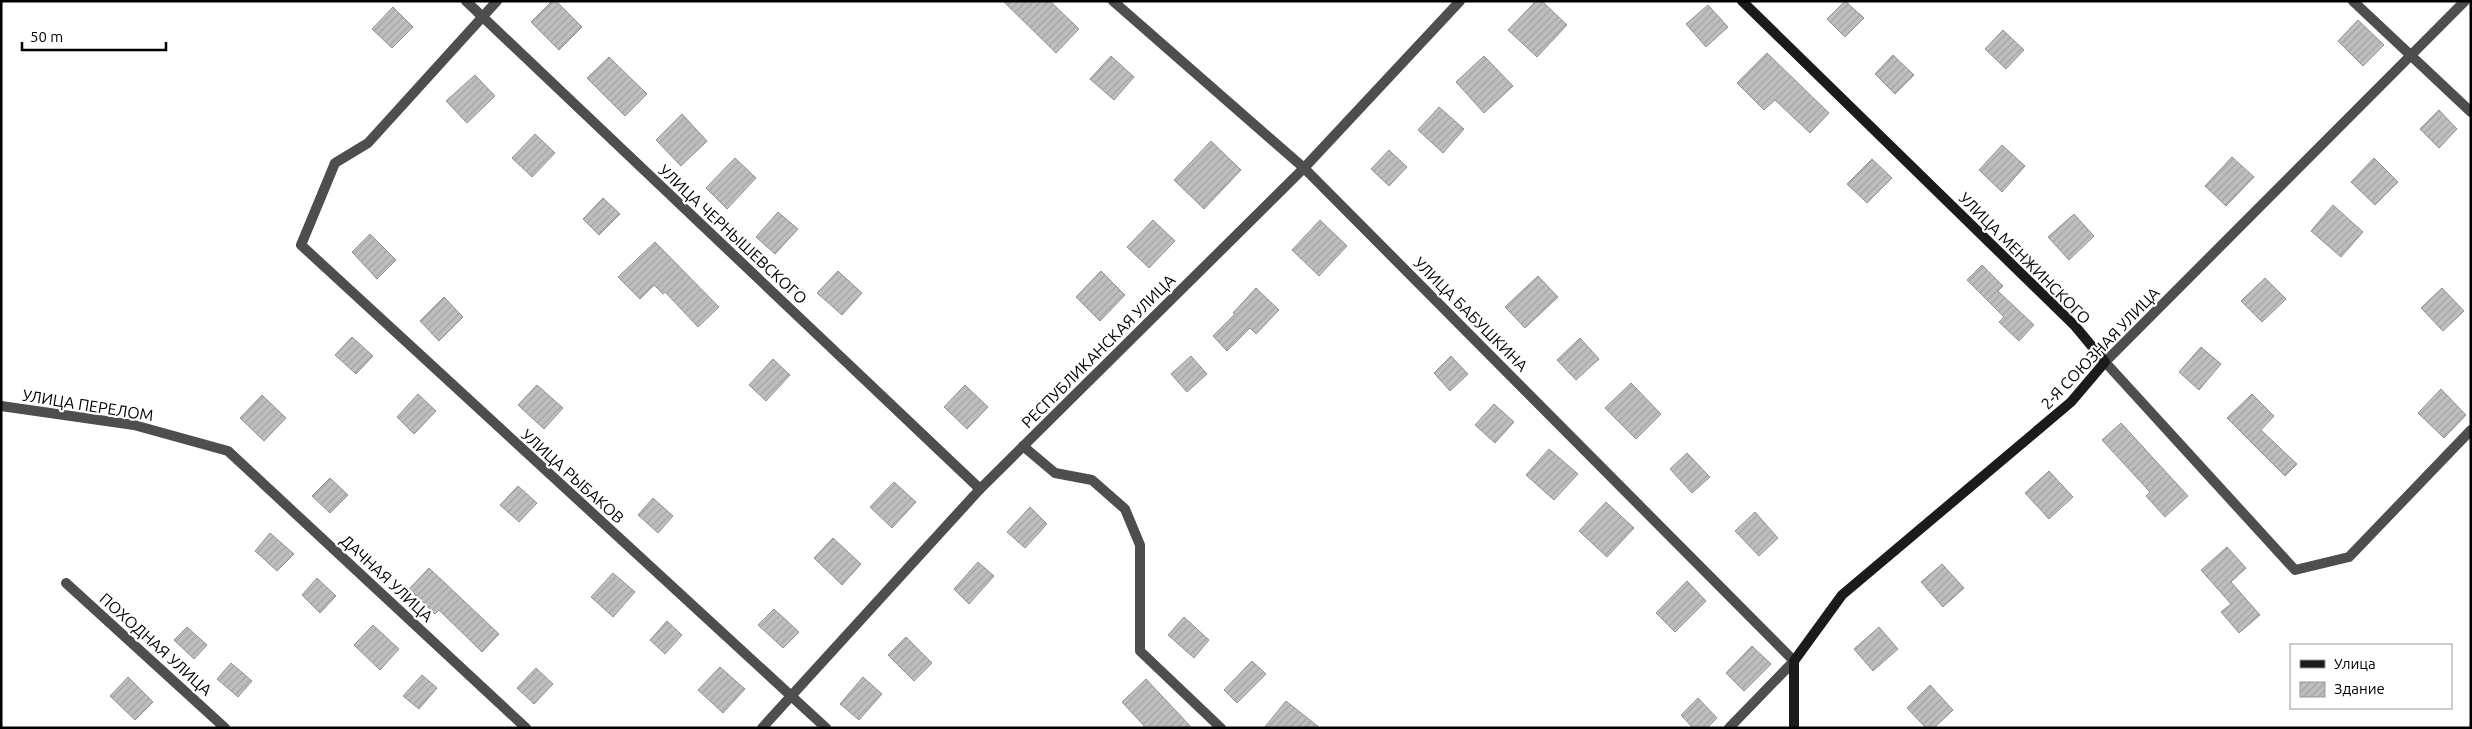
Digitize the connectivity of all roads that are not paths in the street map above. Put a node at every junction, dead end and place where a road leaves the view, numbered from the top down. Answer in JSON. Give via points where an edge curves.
{"nodes":[{"id":1,"x":466,"y":1,"type":"edge"},
{"id":2,"x":497,"y":1,"type":"edge"},
{"id":3,"x":1113,"y":1,"type":"edge"},
{"id":4,"x":1460,"y":1,"type":"edge"},
{"id":5,"x":1742,"y":1,"type":"edge"},
{"id":6,"x":2353,"y":1,"type":"edge"},
{"id":7,"x":2465,"y":1,"type":"edge"},
{"id":8,"x":481,"y":17,"type":"junction"},
{"id":9,"x":2412,"y":56,"type":"junction"},
{"id":10,"x":2471,"y":112,"type":"edge"},
{"id":11,"x":1304,"y":168,"type":"junction"},
{"id":12,"x":2104,"y":362,"type":"junction"},
{"id":13,"x":1,"y":406,"type":"edge"},
{"id":14,"x":2471,"y":430,"type":"edge"},
{"id":15,"x":1023,"y":446,"type":"junction"},
{"id":16,"x":228,"y":451,"type":"joint"},
{"id":17,"x":980,"y":489,"type":"junction"},
{"id":18,"x":66,"y":583,"type":"dead end"},
{"id":19,"x":1794,"y":661,"type":"junction"},
{"id":20,"x":792,"y":696,"type":"junction"},
{"id":21,"x":226,"y":728,"type":"edge"},
{"id":22,"x":526,"y":728,"type":"edge"},
{"id":23,"x":762,"y":728,"type":"edge"},
{"id":24,"x":826,"y":728,"type":"edge"},
{"id":25,"x":1221,"y":728,"type":"edge"},
{"id":26,"x":1729,"y":728,"type":"edge"},
{"id":27,"x":1794,"y":728,"type":"edge"}],
"edges":[{"from":1,"to":8,"type":"street","name":"УЛИЦА ЧЕРНЫШЕВСКОГО"},
{"from":2,"to":8,"type":"street"},
{"from":3,"to":11,"type":"street","name":"УЛИЦА БАБУШКИНА"},
{"from":4,"to":11,"type":"street","name":"РЕСПУБЛИКАНСКАЯ УЛИЦА"},
{"from":5,"to":12,"type":"main road","name":"УЛИЦА МЕНЖИНСКОГО","via":[[2075,326]]},
{"from":6,"to":9,"type":"street"},
{"from":7,"to":9,"type":"street","name":"2-Я СОЮЗНАЯ УЛИЦА"},
{"from":8,"to":17,"type":"street","name":"УЛИЦА ЧЕРНЫШЕВСКОГО"},
{"from":8,"to":20,"type":"street","name":"УЛИЦА РЫБАКОВ","via":[[368,143],[335,164],[301,245]]},
{"from":9,"to":10,"type":"street"},
{"from":9,"to":12,"type":"street","name":"2-Я СОЮЗНАЯ УЛИЦА"},
{"from":11,"to":15,"type":"street","name":"РЕСПУБЛИКАНСКАЯ УЛИЦА"},
{"from":11,"to":19,"type":"street","name":"УЛИЦА БАБУШКИНА"},
{"from":12,"to":14,"type":"street","name":"УЛИЦА МЕНЖИНСКОГО","via":[[2295,570],[2349,557]]},
{"from":12,"to":19,"type":"main road","name":"2-Я СОЮЗНАЯ УЛИЦА","via":[[2071,402],[1842,595]]},
{"from":13,"to":16,"type":"street","name":"УЛИЦА ПЕРЕЛОМ","via":[[134,425]]},
{"from":15,"to":17,"type":"street","name":"РЕСПУБЛИКАНСКАЯ УЛИЦА"},
{"from":15,"to":25,"type":"street","via":[[1055,474],[1092,480],[1125,509],[1140,545],[1140,651]]},
{"from":16,"to":22,"type":"street","name":"ДАЧНАЯ УЛИЦА"},
{"from":17,"to":20,"type":"street","name":"РЕСПУБЛИКАНСКАЯ УЛИЦА"},
{"from":18,"to":21,"type":"street","name":"ПОХОДНАЯ УЛИЦА"},
{"from":19,"to":26,"type":"street","name":"2-Я СОЮЗНАЯ УЛИЦА"},
{"from":19,"to":27,"type":"main road"},
{"from":20,"to":23,"type":"street","name":"РЕСПУБЛИКАНСКАЯ УЛИЦА"},
{"from":20,"to":24,"type":"street","name":"УЛИЦА РЫБАКОВ"}]}
